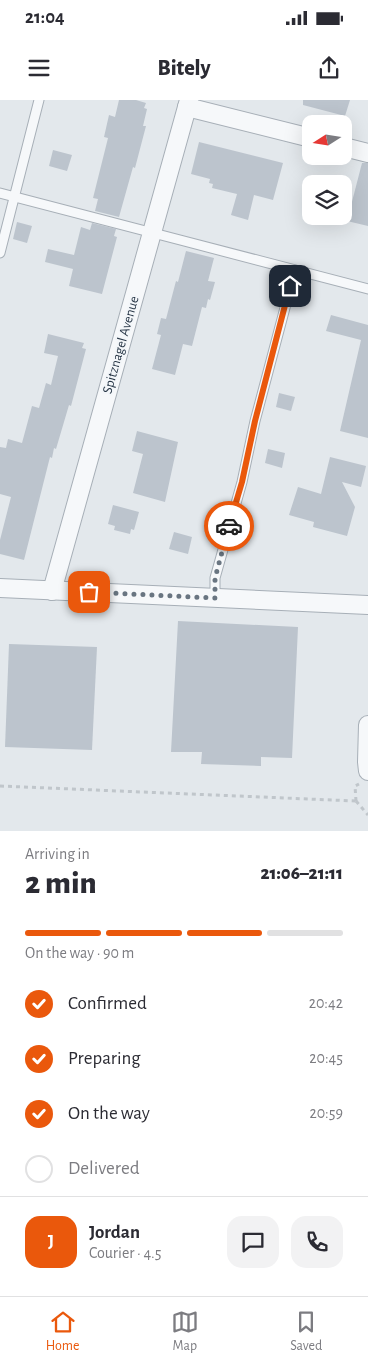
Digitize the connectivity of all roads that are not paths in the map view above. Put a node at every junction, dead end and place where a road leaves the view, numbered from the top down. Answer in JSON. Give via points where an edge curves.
{"nodes":[{"id":1,"x":39,"y":100,"type":"edge"},
{"id":2,"x":188,"y":103,"type":"edge"},
{"id":3,"x":302,"y":135,"type":"edge"},
{"id":4,"x":352,"y":149,"type":"edge"},
{"id":5,"x":368,"y":153,"type":"edge"},
{"id":6,"x":0,"y":194,"type":"edge"},
{"id":7,"x":14,"y":197,"type":"junction"},
{"id":8,"x":152,"y":232,"type":"junction"},
{"id":9,"x":0,"y":253,"type":"edge"},
{"id":10,"x":294,"y":270,"type":"junction"},
{"id":11,"x":368,"y":289,"type":"edge"},
{"id":12,"x":0,"y":588,"type":"edge"},
{"id":13,"x":52,"y":591,"type":"junction"},
{"id":14,"x":215,"y":598,"type":"junction"},
{"id":15,"x":368,"y":605,"type":"edge"},
{"id":16,"x":368,"y":725,"type":"edge"},
{"id":17,"x":365,"y":770,"type":"edge"}],
"edges":[{"from":1,"to":7,"type":"lane"},
{"from":2,"to":3,"type":"street"},
{"from":2,"to":8,"type":"street","name":"Spitznagel Avenue"},
{"from":4,"to":5,"type":"street"},
{"from":6,"to":7,"type":"lane"},
{"from":7,"to":8,"type":"lane"},
{"from":7,"to":9,"type":"lane"},
{"from":8,"to":10,"type":"lane"},
{"from":8,"to":13,"type":"street","name":"Spitznagel Avenue"},
{"from":10,"to":11,"type":"lane"},
{"from":10,"to":14,"type":"lane","via":[[215,578]]},
{"from":12,"to":13,"type":"street"},
{"from":13,"to":14,"type":"street"},
{"from":14,"to":15,"type":"street"},
{"from":16,"to":17,"type":"street"}]}
